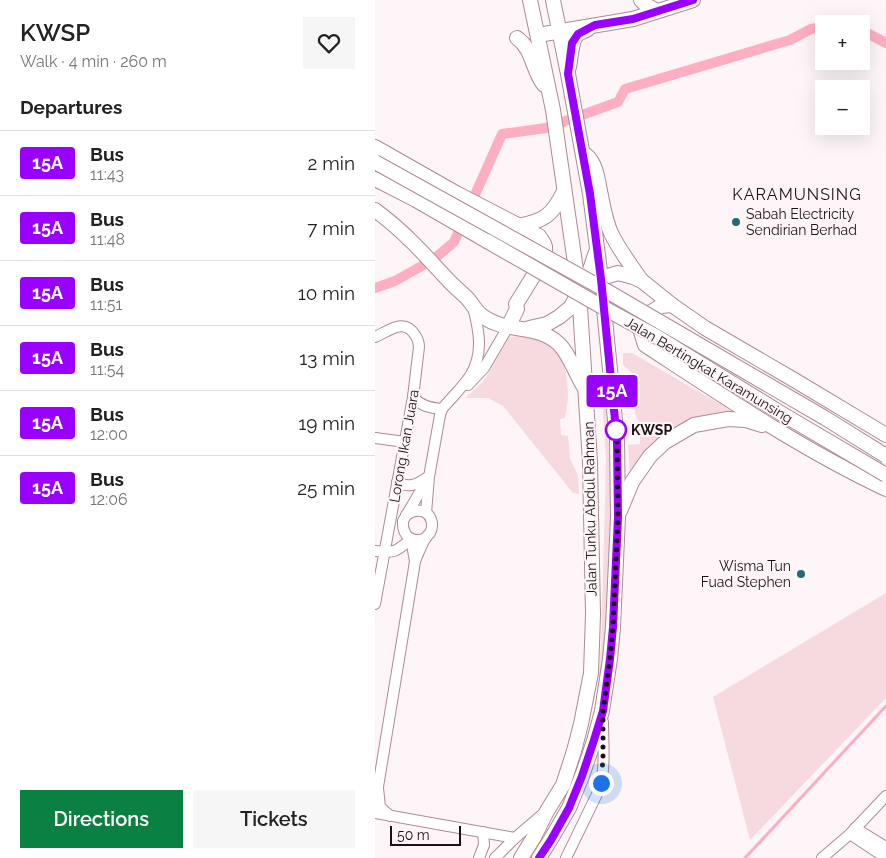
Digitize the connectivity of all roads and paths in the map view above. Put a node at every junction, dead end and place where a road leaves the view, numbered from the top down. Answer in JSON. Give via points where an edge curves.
{"nodes":[{"id":1,"x":530,"y":0,"type":"edge"},
{"id":2,"x":553,"y":0,"type":"edge"},
{"id":3,"x":641,"y":0,"type":"edge"},
{"id":4,"x":693,"y":0,"type":"edge"},
{"id":5,"x":657,"y":11,"type":"junction"},
{"id":6,"x":595,"y":25,"type":"junction"},
{"id":7,"x":558,"y":31,"type":"junction"},
{"id":8,"x":538,"y":35,"type":"junction"},
{"id":9,"x":517,"y":38,"type":"dead end"},
{"id":10,"x":568,"y":74,"type":"junction"},
{"id":11,"x":550,"y":94,"type":"junction"},
{"id":12,"x":375,"y":147,"type":"edge"},
{"id":13,"x":582,"y":152,"type":"junction"},
{"id":14,"x":375,"y":162,"type":"edge"},
{"id":15,"x":375,"y":179,"type":"edge"},
{"id":16,"x":564,"y":191,"type":"junction"},
{"id":17,"x":375,"y":210,"type":"edge"},
{"id":18,"x":518,"y":226,"type":"junction"},
{"id":19,"x":597,"y":250,"type":"junction"},
{"id":20,"x":601,"y":279,"type":"junction"},
{"id":21,"x":642,"y":281,"type":"junction"},
{"id":22,"x":579,"y":291,"type":"junction"},
{"id":23,"x":516,"y":304,"type":"junction"},
{"id":24,"x":672,"y":305,"type":"junction"},
{"id":25,"x":472,"y":306,"type":"junction"},
{"id":26,"x":489,"y":320,"type":"junction"},
{"id":27,"x":508,"y":328,"type":"junction"},
{"id":28,"x":526,"y":329,"type":"junction"},
{"id":29,"x":375,"y":337,"type":"edge"},
{"id":30,"x":587,"y":395,"type":"junction"},
{"id":31,"x":613,"y":396,"type":"junction"},
{"id":32,"x":413,"y":397,"type":"junction"},
{"id":33,"x":443,"y":408,"type":"junction"},
{"id":34,"x":774,"y":428,"type":"junction"},
{"id":35,"x":886,"y":435,"type":"edge"},
{"id":36,"x":375,"y":438,"type":"edge"},
{"id":37,"x":405,"y":442,"type":"junction"},
{"id":38,"x":886,"y":456,"type":"edge"},
{"id":39,"x":886,"y":475,"type":"edge"},
{"id":40,"x":429,"y":477,"type":"junction"},
{"id":41,"x":397,"y":482,"type":"junction"},
{"id":42,"x":886,"y":489,"type":"edge"},
{"id":43,"x":426,"y":513,"type":"junction"},
{"id":44,"x":406,"y":515,"type":"junction"},
{"id":45,"x":618,"y":517,"type":"junction"},
{"id":46,"x":426,"y":538,"type":"junction"},
{"id":47,"x":411,"y":539,"type":"junction"},
{"id":48,"x":380,"y":552,"type":"edge"},
{"id":49,"x":415,"y":561,"type":"junction"},
{"id":50,"x":375,"y":604,"type":"edge"},
{"id":51,"x":603,"y":711,"type":"junction"},
{"id":52,"x":376,"y":790,"type":"edge"},
{"id":53,"x":886,"y":796,"type":"edge"},
{"id":54,"x":547,"y":811,"type":"junction"},
{"id":55,"x":375,"y":813,"type":"edge"},
{"id":56,"x":390,"y":816,"type":"junction"},
{"id":57,"x":853,"y":831,"type":"junction"},
{"id":58,"x":483,"y":832,"type":"junction"},
{"id":59,"x":515,"y":838,"type":"junction"},
{"id":60,"x":886,"y":847,"type":"edge"},
{"id":61,"x":479,"y":858,"type":"edge"},
{"id":62,"x":495,"y":858,"type":"edge"},
{"id":63,"x":521,"y":858,"type":"edge"},
{"id":64,"x":539,"y":858,"type":"edge"},
{"id":65,"x":566,"y":858,"type":"edge"},
{"id":66,"x":822,"y":858,"type":"edge"},
{"id":67,"x":886,"y":858,"type":"edge"}],
"edges":[{"from":1,"to":8,"type":"main road","name":"Jalan Tunku Abdul Rahman"},
{"from":2,"to":7,"type":"main road","name":"Jalan Tunku Abdul Rahman"},
{"from":3,"to":5,"type":"main road"},
{"from":4,"to":5,"type":"main road"},
{"from":5,"to":6,"type":"main road","via":[[633,19]]},
{"from":6,"to":7,"type":"main road"},
{"from":6,"to":10,"type":"main road","via":[[574,38]]},
{"from":7,"to":8,"type":"main road"},
{"from":7,"to":10,"type":"main road","name":"Jalan Tunku Abdul Rahman"},
{"from":8,"to":11,"type":"main road","name":"Jalan Tunku Abdul Rahman"},
{"from":9,"to":11,"type":"main road","via":[[528,49],[541,82]]},
{"from":10,"to":13,"type":"main road","name":"Jalan Tunku Abdul Rahman"},
{"from":11,"to":16,"type":"main road","name":"Jalan Tunku Abdul Rahman"},
{"from":12,"to":18,"type":"main road"},
{"from":13,"to":19,"type":"main road","name":"Jalan Tunku Abdul Rahman"},
{"from":13,"to":21,"type":"main road","via":[[591,159],[611,232]]},
{"from":14,"to":38,"type":"main road","name":"Jalan Bertingkat Karamunsing","bridge":true,"via":[[599,287]]},
{"from":15,"to":39,"type":"main road","name":"Jalan Bertingkat Karamunsing","bridge":true,"via":[[657,337]]},
{"from":16,"to":18,"type":"main road","via":[[557,205],[543,219]]},
{"from":16,"to":22,"type":"main road","name":"Jalan Tunku Abdul Rahman"},
{"from":17,"to":25,"type":"main road","via":[[409,239]]},
{"from":18,"to":23,"type":"main road","via":[[539,236],[545,250]]},
{"from":19,"to":20,"type":"main road","name":"Jalan Tunku Abdul Rahman"},
{"from":19,"to":22,"type":"main road"},
{"from":20,"to":21,"type":"main road","via":[[619,273]]},
{"from":20,"to":22,"type":"main road"},
{"from":20,"to":31,"type":"main road","name":"Jalan Tunku Abdul Rahman"},
{"from":21,"to":24,"type":"main road"},
{"from":22,"to":28,"type":"main road","via":[[571,307],[559,317]]},
{"from":22,"to":30,"type":"main road","name":"Jalan Tunku Abdul Rahman"},
{"from":23,"to":26,"type":"main road","via":[[506,314]]},
{"from":23,"to":27,"type":"main road"},
{"from":24,"to":34,"type":"main road","via":[[661,306],[644,320],[641,332],[645,345]]},
{"from":24,"to":35,"type":"main road","via":[[705,328]]},
{"from":25,"to":26,"type":"main road"},
{"from":25,"to":33,"type":"street","via":[[480,350],[470,375]]},
{"from":26,"to":27,"type":"main road"},
{"from":27,"to":28,"type":"main road"},
{"from":27,"to":33,"type":"street","via":[[485,368]]},
{"from":28,"to":30,"type":"main road","via":[[557,342]]},
{"from":29,"to":32,"type":"street","name":"Lorong Ikan Juara","via":[[406,326],[419,341]]},
{"from":30,"to":31,"type":"main road","via":[[602,390]]},
{"from":30,"to":54,"type":"main road","name":"Jalan Tunku Abdul Rahman","via":[[593,614],[591,673],[575,750],[563,785]]},
{"from":31,"to":45,"type":"main road","name":"Jalan Tunku Abdul Rahman"},
{"from":32,"to":33,"type":"street","via":[[431,408]]},
{"from":32,"to":37,"type":"street","name":"Lorong Ikan Juara"},
{"from":33,"to":40,"type":"street","via":[[439,415]]},
{"from":34,"to":42,"type":"main road"},
{"from":34,"to":45,"type":"main road","via":[[728,419],[694,425],[665,442],[650,456],[632,482]]},
{"from":36,"to":37,"type":"street"},
{"from":37,"to":41,"type":"street","name":"Lorong Ikan Juara"},
{"from":40,"to":41,"type":"street","via":[[410,486]]},
{"from":40,"to":43,"type":"street"},
{"from":40,"to":44,"type":"street"},
{"from":41,"to":44,"type":"street"},
{"from":41,"to":48,"type":"street","name":"Lorong Ikan Juara"},
{"from":43,"to":44,"type":"street","via":[[417,510]]},
{"from":43,"to":46,"type":"street","via":[[432,523]]},
{"from":44,"to":47,"type":"street","via":[[403,528]]},
{"from":45,"to":51,"type":"main road","name":"Jalan Tunku Abdul Rahman","via":[[612,635]]},
{"from":46,"to":47,"type":"street"},
{"from":46,"to":49,"type":"street"},
{"from":47,"to":48,"type":"street","via":[[400,550]]},
{"from":47,"to":49,"type":"street"},
{"from":48,"to":50,"type":"street","name":"Lorong Ikan Juara"},
{"from":49,"to":52,"type":"street"},
{"from":51,"to":64,"type":"main road","name":"Jalan Tunku Abdul Rahman","via":[[569,808]]},
{"from":51,"to":65,"type":"street","via":[[601,783]]},
{"from":52,"to":56,"type":"street","via":[[380,806]]},
{"from":53,"to":57,"type":"street"},
{"from":54,"to":59,"type":"street"},
{"from":54,"to":63,"type":"main road","name":"Jalan Tunku Abdul Rahman"},
{"from":55,"to":56,"type":"street"},
{"from":56,"to":58,"type":"street"},
{"from":57,"to":60,"type":"street"},
{"from":57,"to":66,"type":"street"},
{"from":57,"to":67,"type":"street"},
{"from":58,"to":59,"type":"street"},
{"from":58,"to":61,"type":"street","via":[[484,845]]},
{"from":59,"to":62,"type":"street"}]}
